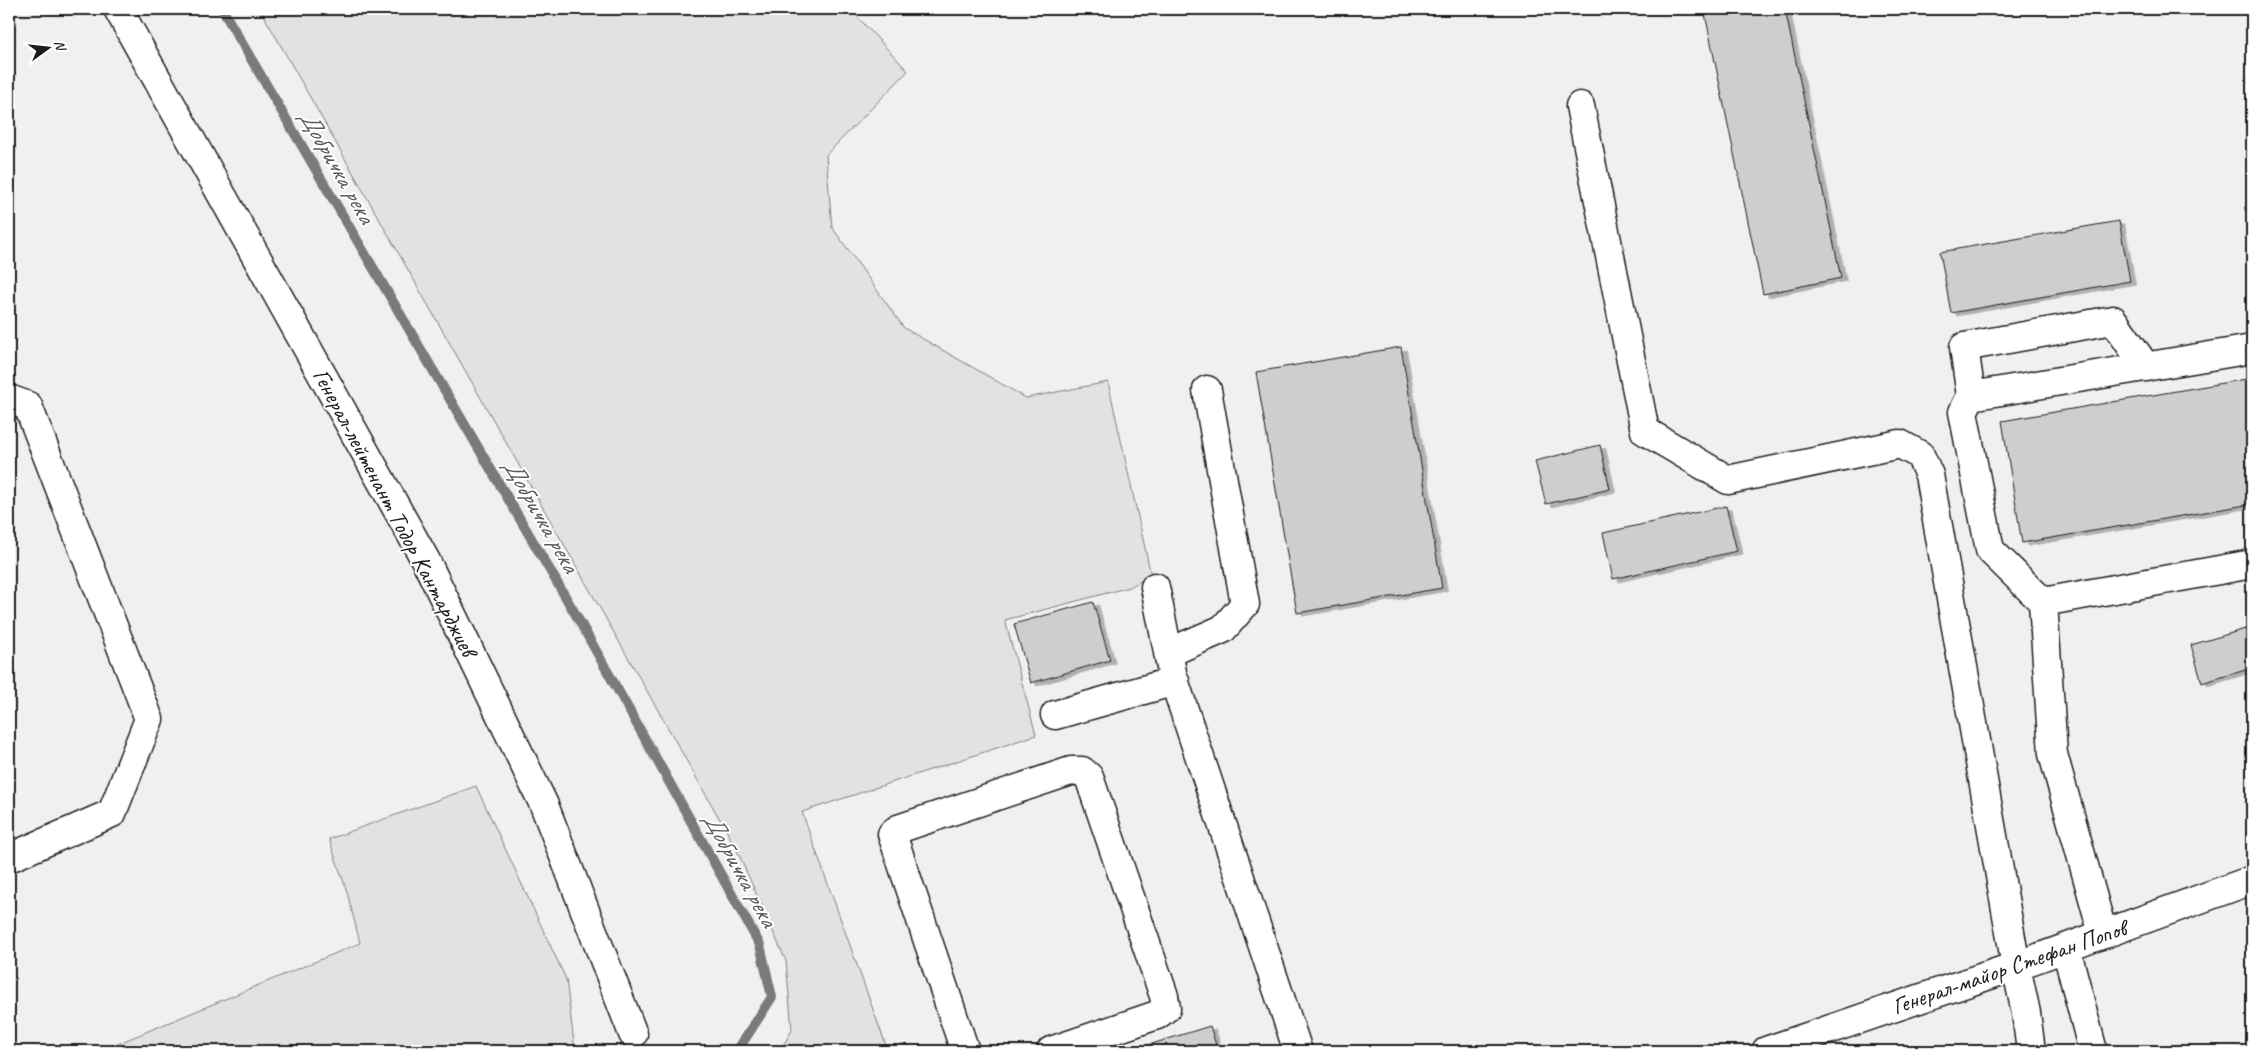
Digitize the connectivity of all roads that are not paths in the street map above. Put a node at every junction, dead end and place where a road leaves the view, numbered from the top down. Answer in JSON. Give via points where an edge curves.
{"nodes":[{"id":1,"x":118,"y":9,"type":"edge"},
{"id":2,"x":1580,"y":106,"type":"dead end"},
{"id":3,"x":2252,"y":349,"type":"edge"},
{"id":4,"x":2146,"y":367,"type":"junction"},
{"id":5,"x":1207,"y":390,"type":"dead end"},
{"id":6,"x":1971,"y":396,"type":"junction"},
{"id":7,"x":9,"y":399,"type":"edge"},
{"id":8,"x":2252,"y":564,"type":"edge"},
{"id":9,"x":1155,"y":587,"type":"dead end"},
{"id":10,"x":2043,"y":602,"type":"junction"},
{"id":11,"x":1168,"y":653,"type":"junction"},
{"id":12,"x":1175,"y":681,"type":"junction"},
{"id":13,"x":1055,"y":714,"type":"dead end"},
{"id":14,"x":9,"y":858,"type":"edge"},
{"id":15,"x":2252,"y":880,"type":"edge"},
{"id":16,"x":2103,"y":934,"type":"junction"},
{"id":17,"x":2066,"y":948,"type":"junction"},
{"id":18,"x":2016,"y":966,"type":"junction"},
{"id":19,"x":633,"y":1034,"type":"dead end"},
{"id":20,"x":966,"y":1051,"type":"edge"},
{"id":21,"x":1052,"y":1051,"type":"edge"},
{"id":22,"x":1298,"y":1051,"type":"edge"},
{"id":23,"x":1766,"y":1051,"type":"edge"},
{"id":24,"x":2031,"y":1051,"type":"edge"},
{"id":25,"x":2093,"y":1051,"type":"edge"}],
"edges":[{"from":1,"to":19,"type":"street","name":"Генерал-лейтенант Тодор Кантарджиев","via":[[426,561],[544,805]]},
{"from":2,"to":18,"type":"street","via":[[1645,431],[1728,480],[1900,444],[1920,455],[1929,475]]},
{"from":3,"to":4,"type":"street"},
{"from":4,"to":6,"type":"street"},
{"from":4,"to":6,"type":"street","via":[[2113,320],[1964,347]]},
{"from":5,"to":11,"type":"street","via":[[1245,604],[1223,629]]},
{"from":6,"to":10,"type":"street","via":[[1963,412],[1990,550]]},
{"from":7,"to":14,"type":"street","via":[[28,406],[149,719],[112,813]]},
{"from":8,"to":10,"type":"street"},
{"from":9,"to":11,"type":"street"},
{"from":10,"to":16,"type":"street","via":[[2053,754]]},
{"from":11,"to":12,"type":"street"},
{"from":12,"to":13,"type":"street"},
{"from":12,"to":22,"type":"street"},
{"from":15,"to":16,"type":"street","name":"Генерал-майор Стефан Попов"},
{"from":16,"to":17,"type":"street","name":"Генерал-майор Стефан Попов"},
{"from":17,"to":18,"type":"street","name":"Генерал-майор Стефан Попов"},
{"from":17,"to":25,"type":"street"},
{"from":18,"to":23,"type":"street","name":"Генерал-майор Стефан Попов"},
{"from":18,"to":24,"type":"street"},
{"from":20,"to":21,"type":"street","via":[[892,834],[898,829],[1070,771],[1082,771],[1089,777],[1166,1008],[1157,1015]]}]}
